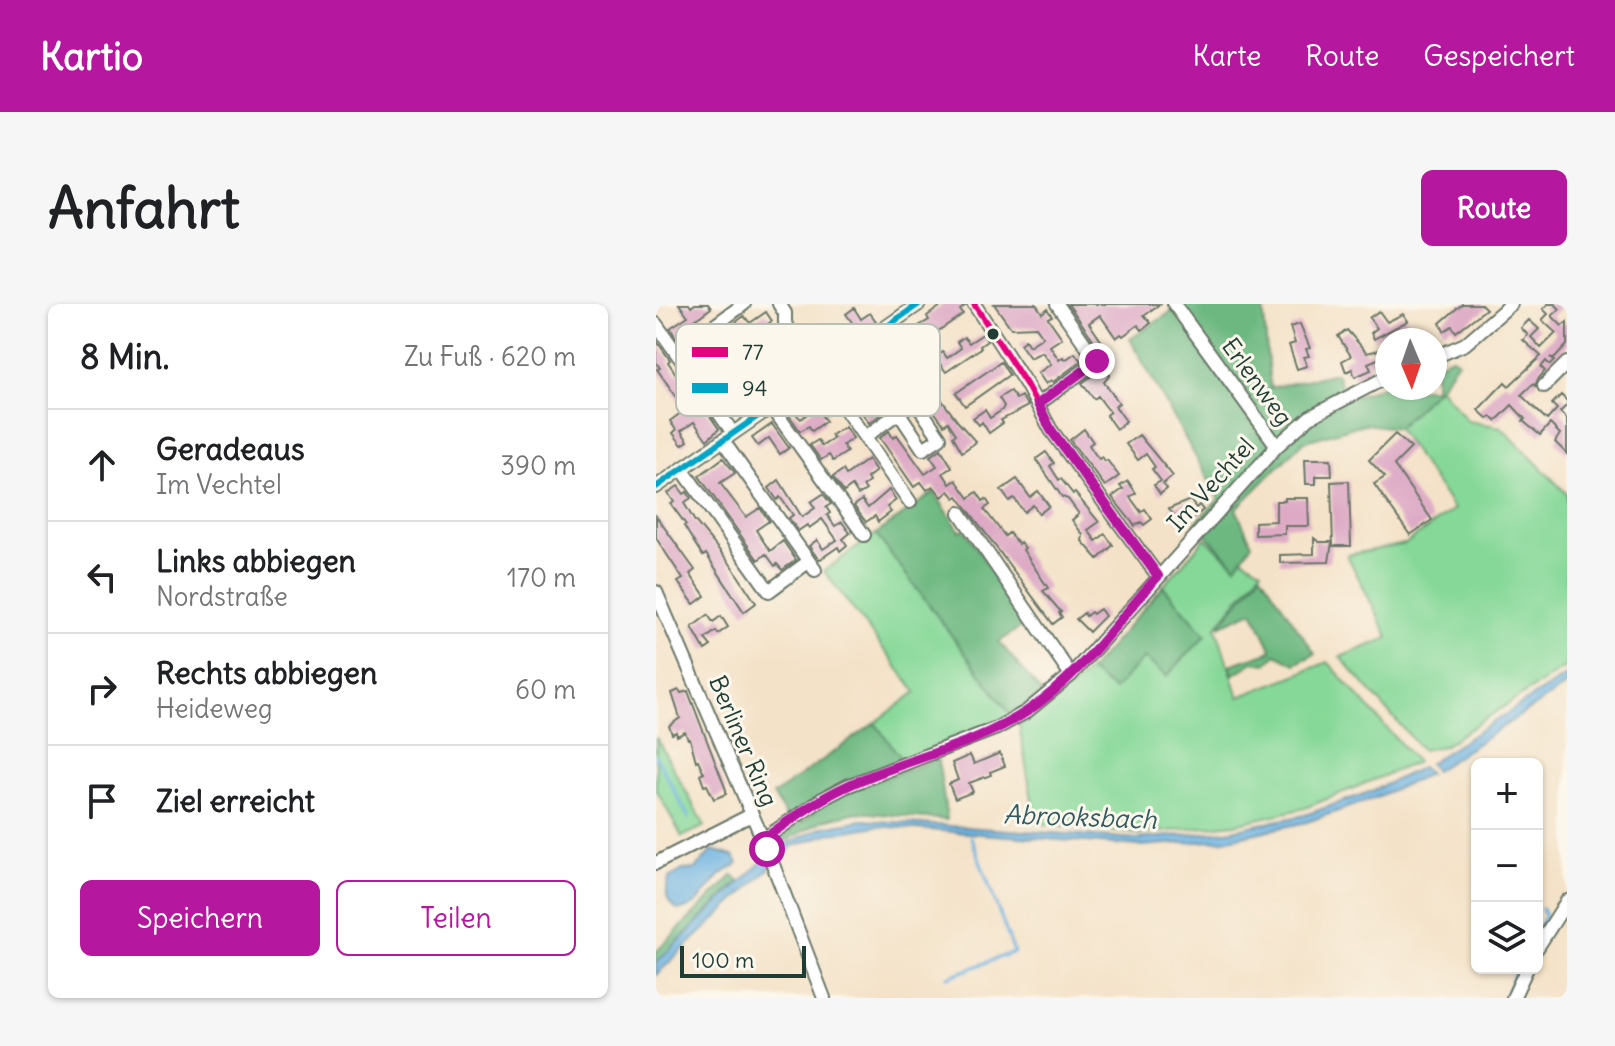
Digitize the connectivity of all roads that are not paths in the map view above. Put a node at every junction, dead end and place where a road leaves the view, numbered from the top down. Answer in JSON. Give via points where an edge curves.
{"nodes":[{"id":1,"x":744,"y":304,"type":"edge"},
{"id":2,"x":779,"y":304,"type":"edge"},
{"id":3,"x":919,"y":304,"type":"edge"},
{"id":4,"x":974,"y":304,"type":"edge"},
{"id":5,"x":1057,"y":304,"type":"edge"},
{"id":6,"x":1174,"y":304,"type":"edge"},
{"id":7,"x":1511,"y":304,"type":"edge"},
{"id":8,"x":656,"y":324,"type":"edge"},
{"id":9,"x":717,"y":324,"type":"edge"},
{"id":10,"x":786,"y":324,"type":"edge"},
{"id":11,"x":890,"y":324,"type":"edge"},
{"id":12,"x":676,"y":352,"type":"edge"},
{"id":13,"x":1447,"y":352,"type":"edge"},
{"id":14,"x":1567,"y":363,"type":"edge"},
{"id":15,"x":1375,"y":383,"type":"edge"},
{"id":16,"x":1544,"y":386,"type":"dead end"},
{"id":17,"x":1038,"y":404,"type":"junction"},
{"id":18,"x":715,"y":416,"type":"edge"},
{"id":19,"x":757,"y":416,"type":"edge"},
{"id":20,"x":778,"y":416,"type":"edge"},
{"id":21,"x":850,"y":416,"type":"edge"},
{"id":22,"x":895,"y":416,"type":"edge"},
{"id":23,"x":728,"y":437,"type":"junction"},
{"id":24,"x":865,"y":437,"type":"junction"},
{"id":25,"x":1277,"y":446,"type":"junction"},
{"id":26,"x":682,"y":469,"type":"junction"},
{"id":27,"x":656,"y":487,"type":"edge"},
{"id":28,"x":910,"y":502,"type":"dead end"},
{"id":29,"x":960,"y":513,"type":"dead end"},
{"id":30,"x":864,"y":535,"type":"dead end"},
{"id":31,"x":1158,"y":576,"type":"junction"},
{"id":32,"x":656,"y":592,"type":"edge"},
{"id":33,"x":1071,"y":675,"type":"junction"},
{"id":34,"x":751,"y":815,"type":"junction"},
{"id":35,"x":764,"y":844,"type":"junction"},
{"id":36,"x":656,"y":863,"type":"edge"},
{"id":37,"x":1567,"y":901,"type":"edge"},
{"id":38,"x":1543,"y":939,"type":"edge"},
{"id":39,"x":1524,"y":974,"type":"edge"},
{"id":40,"x":824,"y":998,"type":"edge"},
{"id":41,"x":1513,"y":998,"type":"edge"}],
"edges":[{"from":1,"to":9,"type":"street"},
{"from":2,"to":10,"type":"street"},
{"from":3,"to":11,"type":"street"},
{"from":4,"to":17,"type":"street"},
{"from":5,"to":17,"type":"street","via":[[1097,361]]},
{"from":6,"to":25,"type":"street","name":"Erlenweg"},
{"from":7,"to":13,"type":"street","via":[[1465,344]]},
{"from":8,"to":12,"type":"street"},
{"from":14,"to":16,"type":"street"},
{"from":15,"to":25,"type":"street","name":"Im Vechtel","via":[[1310,417]]},
{"from":17,"to":31,"type":"street","via":[[1051,430]]},
{"from":18,"to":23,"type":"street"},
{"from":19,"to":23,"type":"street"},
{"from":20,"to":30,"type":"street"},
{"from":21,"to":24,"type":"street"},
{"from":22,"to":24,"type":"street"},
{"from":23,"to":26,"type":"street"},
{"from":23,"to":26,"type":"street","via":[[812,566],[769,591]]},
{"from":24,"to":28,"type":"street"},
{"from":25,"to":31,"type":"street","name":"Im Vechtel"},
{"from":26,"to":27,"type":"street"},
{"from":29,"to":33,"type":"street"},
{"from":31,"to":33,"type":"street","name":"Im Vechtel"},
{"from":32,"to":34,"type":"street","name":"Berliner Ring"},
{"from":33,"to":35,"type":"street","name":"Im Vechtel","via":[[997,728],[822,799]]},
{"from":34,"to":35,"type":"street","name":"Berliner Ring"},
{"from":34,"to":36,"type":"street"},
{"from":35,"to":40,"type":"street","name":"Berliner Ring"},
{"from":37,"to":38,"type":"street"},
{"from":39,"to":41,"type":"street"}]}
